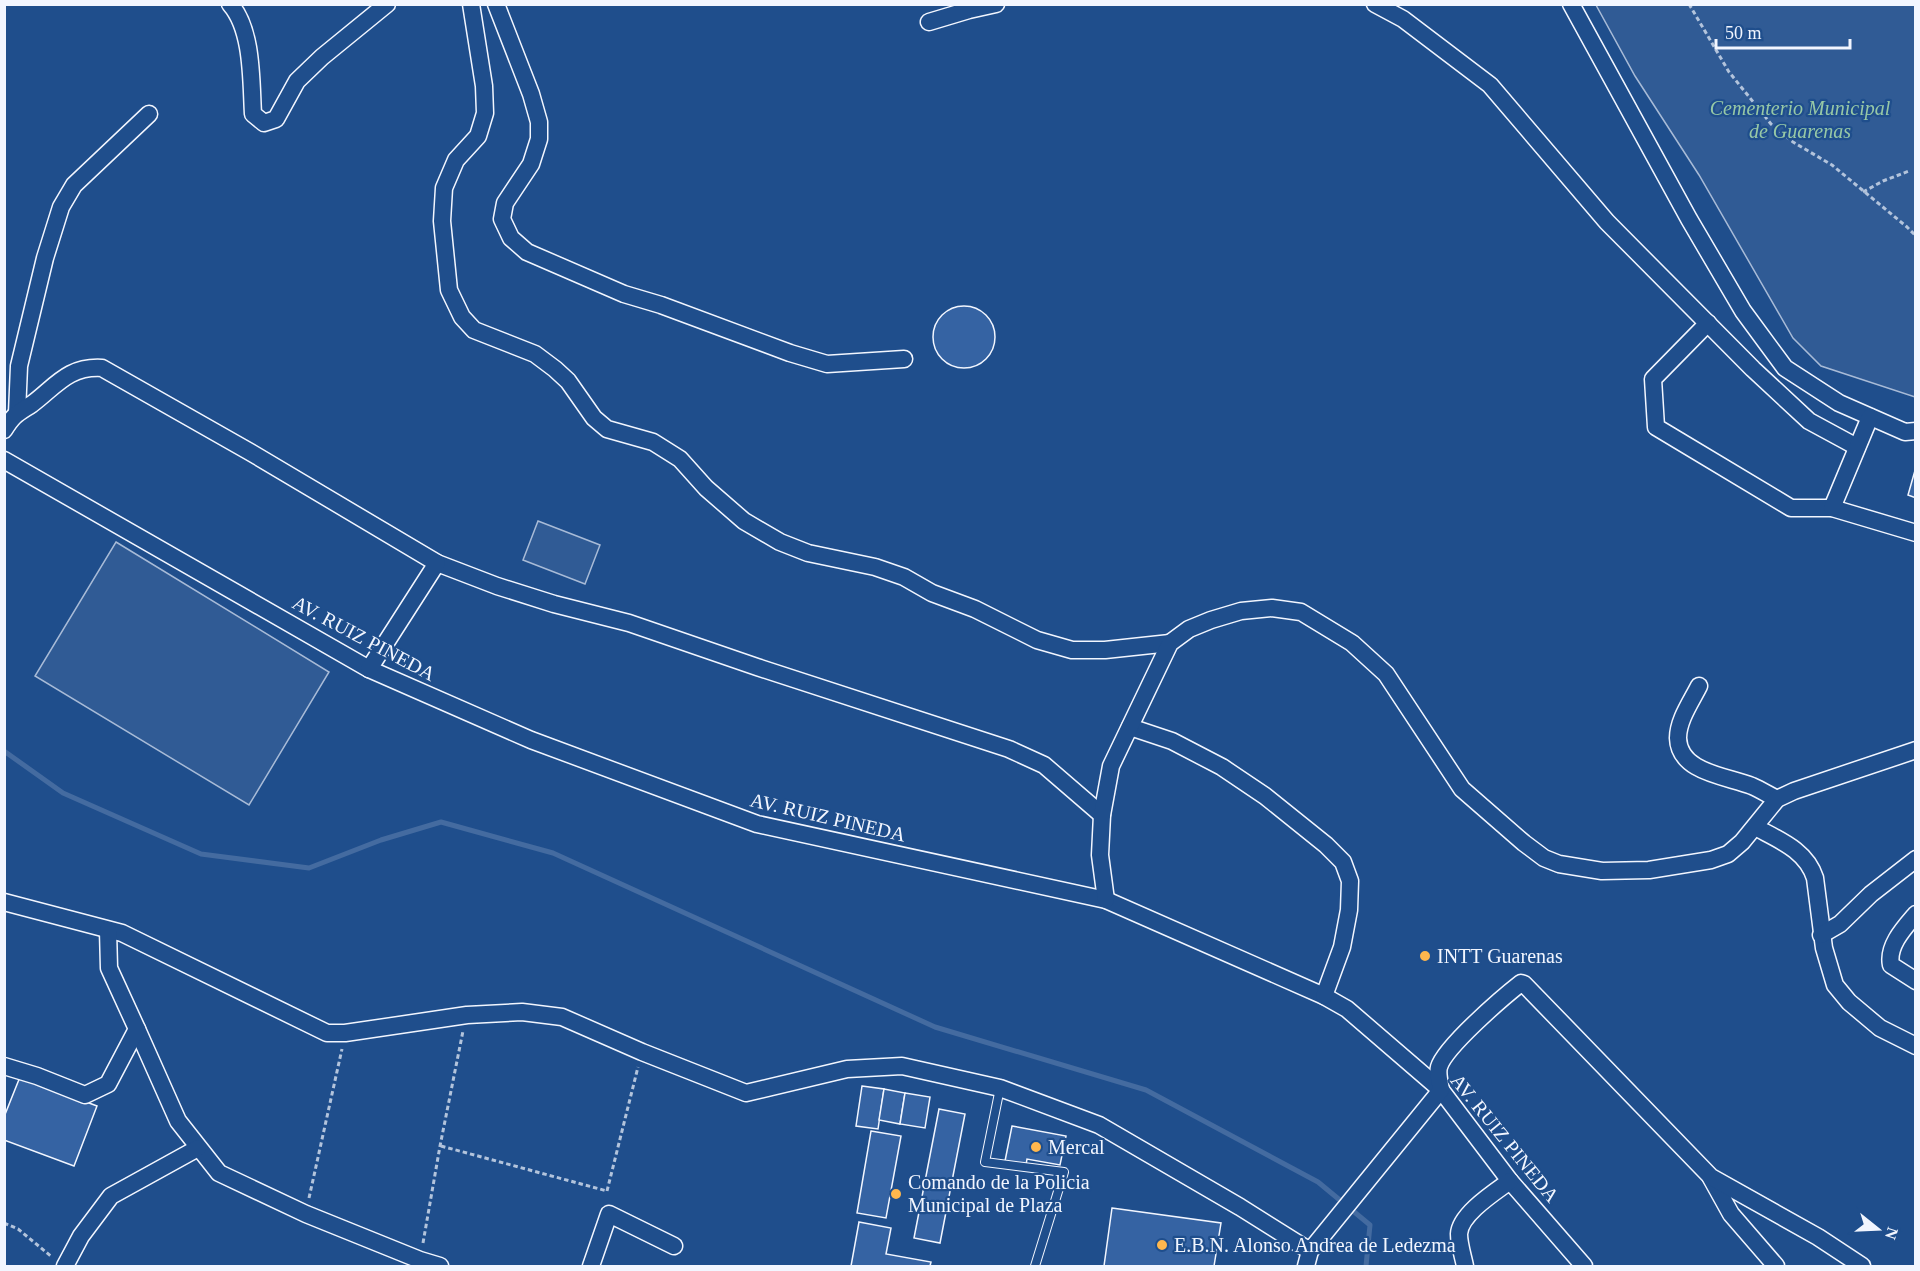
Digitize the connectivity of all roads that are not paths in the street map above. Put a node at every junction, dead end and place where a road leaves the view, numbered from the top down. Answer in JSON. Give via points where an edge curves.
{"nodes":[{"id":1,"x":230,"y":4,"type":"edge"},
{"id":2,"x":387,"y":4,"type":"edge"},
{"id":3,"x":471,"y":4,"type":"edge"},
{"id":4,"x":496,"y":4,"type":"edge"},
{"id":5,"x":996,"y":4,"type":"edge"},
{"id":6,"x":1375,"y":4,"type":"edge"},
{"id":7,"x":1571,"y":4,"type":"edge"},
{"id":8,"x":929,"y":22,"type":"dead end"},
{"id":9,"x":148,"y":114,"type":"dead end"},
{"id":10,"x":1708,"y":324,"type":"junction"},
{"id":11,"x":904,"y":359,"type":"dead end"},
{"id":12,"x":17,"y":412,"type":"junction"},
{"id":13,"x":1870,"y":417,"type":"junction"},
{"id":14,"x":4,"y":430,"type":"edge"},
{"id":15,"x":1916,"y":432,"type":"edge"},
{"id":16,"x":1857,"y":447,"type":"junction"},
{"id":17,"x":4,"y":460,"type":"edge"},
{"id":18,"x":1832,"y":508,"type":"junction"},
{"id":19,"x":1916,"y":533,"type":"edge"},
{"id":20,"x":437,"y":563,"type":"junction"},
{"id":21,"x":1170,"y":643,"type":"junction"},
{"id":22,"x":369,"y":669,"type":"junction"},
{"id":23,"x":1699,"y":686,"type":"dead end"},
{"id":24,"x":1130,"y":727,"type":"junction"},
{"id":25,"x":1916,"y":750,"type":"edge"},
{"id":26,"x":1777,"y":799,"type":"junction"},
{"id":27,"x":1102,"y":815,"type":"junction"},
{"id":28,"x":1755,"y":826,"type":"junction"},
{"id":29,"x":1916,"y":859,"type":"edge"},
{"id":30,"x":1106,"y":900,"type":"junction"},
{"id":31,"x":4,"y":902,"type":"edge"},
{"id":32,"x":1916,"y":914,"type":"edge"},
{"id":33,"x":108,"y":930,"type":"junction"},
{"id":34,"x":1821,"y":935,"type":"junction"},
{"id":35,"x":1916,"y":981,"type":"edge"},
{"id":36,"x":1324,"y":996,"type":"junction"},
{"id":37,"x":137,"y":1029,"type":"junction"},
{"id":38,"x":1916,"y":1046,"type":"edge"},
{"id":39,"x":4,"y":1066,"type":"edge"},
{"id":40,"x":1000,"y":1089,"type":"junction"},
{"id":41,"x":1442,"y":1090,"type":"junction"},
{"id":42,"x":198,"y":1148,"type":"junction"},
{"id":43,"x":1711,"y":1177,"type":"junction"},
{"id":44,"x":1510,"y":1181,"type":"junction"},
{"id":45,"x":674,"y":1246,"type":"dead end"},
{"id":46,"x":1308,"y":1259,"type":"edge"},
{"id":47,"x":60,"y":1263,"type":"edge"},
{"id":48,"x":440,"y":1266,"type":"edge"},
{"id":49,"x":591,"y":1266,"type":"edge"},
{"id":50,"x":1035,"y":1266,"type":"edge"},
{"id":51,"x":1465,"y":1266,"type":"edge"},
{"id":52,"x":1584,"y":1266,"type":"edge"},
{"id":53,"x":1776,"y":1266,"type":"edge"},
{"id":54,"x":1862,"y":1266,"type":"edge"}],
"edges":[{"from":1,"to":2,"type":"street","via":[[238,14],[247,41],[253,114],[264,123],[276,119],[297,81],[321,57]]},
{"from":3,"to":21,"type":"street","via":[[485,113],[478,136],[456,159],[444,188],[442,221],[449,290],[462,317],[474,330],[535,354],[567,381],[607,429],[653,441],[680,459],[744,521],[780,542],[904,577],[1037,640],[1072,650]]},
{"from":4,"to":11,"type":"street","via":[[539,122],[539,139],[531,164],[506,203],[502,219],[511,238],[527,252],[624,294],[827,364]]},
{"from":5,"to":8,"type":"street"},
{"from":6,"to":10,"type":"street","via":[[1403,19],[1490,86],[1607,222]]},
{"from":7,"to":13,"type":"street","via":[[1743,311],[1785,368],[1839,403]]},
{"from":9,"to":12,"type":"street","via":[[74,185],[61,207],[19,366]]},
{"from":10,"to":16,"type":"street","via":[[1809,421]]},
{"from":10,"to":18,"type":"street","via":[[1653,380],[1656,427],[1791,508]]},
{"from":12,"to":14,"type":"street"},
{"from":12,"to":20,"type":"street","via":[[70,374],[88,367],[102,368]]},
{"from":13,"to":15,"type":"street","via":[[1905,432]]},
{"from":13,"to":16,"type":"street"},
{"from":16,"to":18,"type":"street"},
{"from":17,"to":22,"type":"street","name":"AV. RUIZ PINEDA"},
{"from":18,"to":19,"type":"street"},
{"from":20,"to":22,"type":"street"},
{"from":20,"to":27,"type":"street","via":[[497,586],[628,623],[1009,749],[1044,765]]},
{"from":21,"to":24,"type":"street"},
{"from":21,"to":28,"type":"street","via":[[1189,629],[1241,611],[1272,608],[1301,612],[1352,644],[1386,674],[1462,789],[1524,843],[1558,864],[1602,871],[1649,870],[1711,860],[1728,854]]},
{"from":22,"to":30,"type":"street","name":"AV. RUIZ PINEDA","via":[[531,740],[757,824]]},
{"from":23,"to":26,"type":"street","via":[[1680,728],[1681,752],[1699,768]]},
{"from":24,"to":27,"type":"street","via":[[1111,766]]},
{"from":24,"to":36,"type":"street","via":[[1172,741],[1222,767],[1265,796],[1343,862],[1350,881],[1349,910],[1342,947]]},
{"from":25,"to":26,"type":"street"},
{"from":26,"to":28,"type":"street"},
{"from":27,"to":30,"type":"street","via":[[1100,855]]},
{"from":28,"to":34,"type":"street","via":[[1788,844],[1812,867]]},
{"from":29,"to":34,"type":"street","via":[[1840,924]]},
{"from":30,"to":36,"type":"street","name":"AV. RUIZ PINEDA"},
{"from":31,"to":33,"type":"street"},
{"from":32,"to":35,"type":"street","via":[[1889,957],[1891,965]]},
{"from":33,"to":37,"type":"street","via":[[109,968]]},
{"from":33,"to":40,"type":"street","via":[[122,933],[327,1033],[522,1012],[562,1017],[746,1093],[847,1069],[902,1066]]},
{"from":34,"to":38,"type":"street","via":[[1835,985],[1842,995],[1880,1028]]},
{"from":36,"to":41,"type":"street","name":"AV. RUIZ PINEDA","via":[[1347,1009]]},
{"from":37,"to":39,"type":"street","via":[[108,1084],[85,1095]]},
{"from":37,"to":42,"type":"street","via":[[178,1122]]},
{"from":40,"to":46,"type":"street","via":[[1098,1125],[1240,1207]]},
{"from":40,"to":50,"type":"lane","via":[[985,1162],[1064,1172]]},
{"from":41,"to":43,"type":"street","via":[[1438,1069],[1454,1045],[1524,984]]},
{"from":41,"to":44,"type":"street","name":"AV. RUIZ PINEDA"},
{"from":41,"to":46,"type":"street"},
{"from":42,"to":47,"type":"street","via":[[111,1196]]},
{"from":42,"to":48,"type":"street","via":[[219,1173],[306,1214]]},
{"from":43,"to":53,"type":"street","via":[[1731,1214]]},
{"from":43,"to":54,"type":"street"},
{"from":44,"to":51,"type":"street","via":[[1463,1220],[1459,1233]]},
{"from":44,"to":52,"type":"street","name":"AV. RUIZ PINEDA"},
{"from":45,"to":49,"type":"street","via":[[609,1214]]}]}
